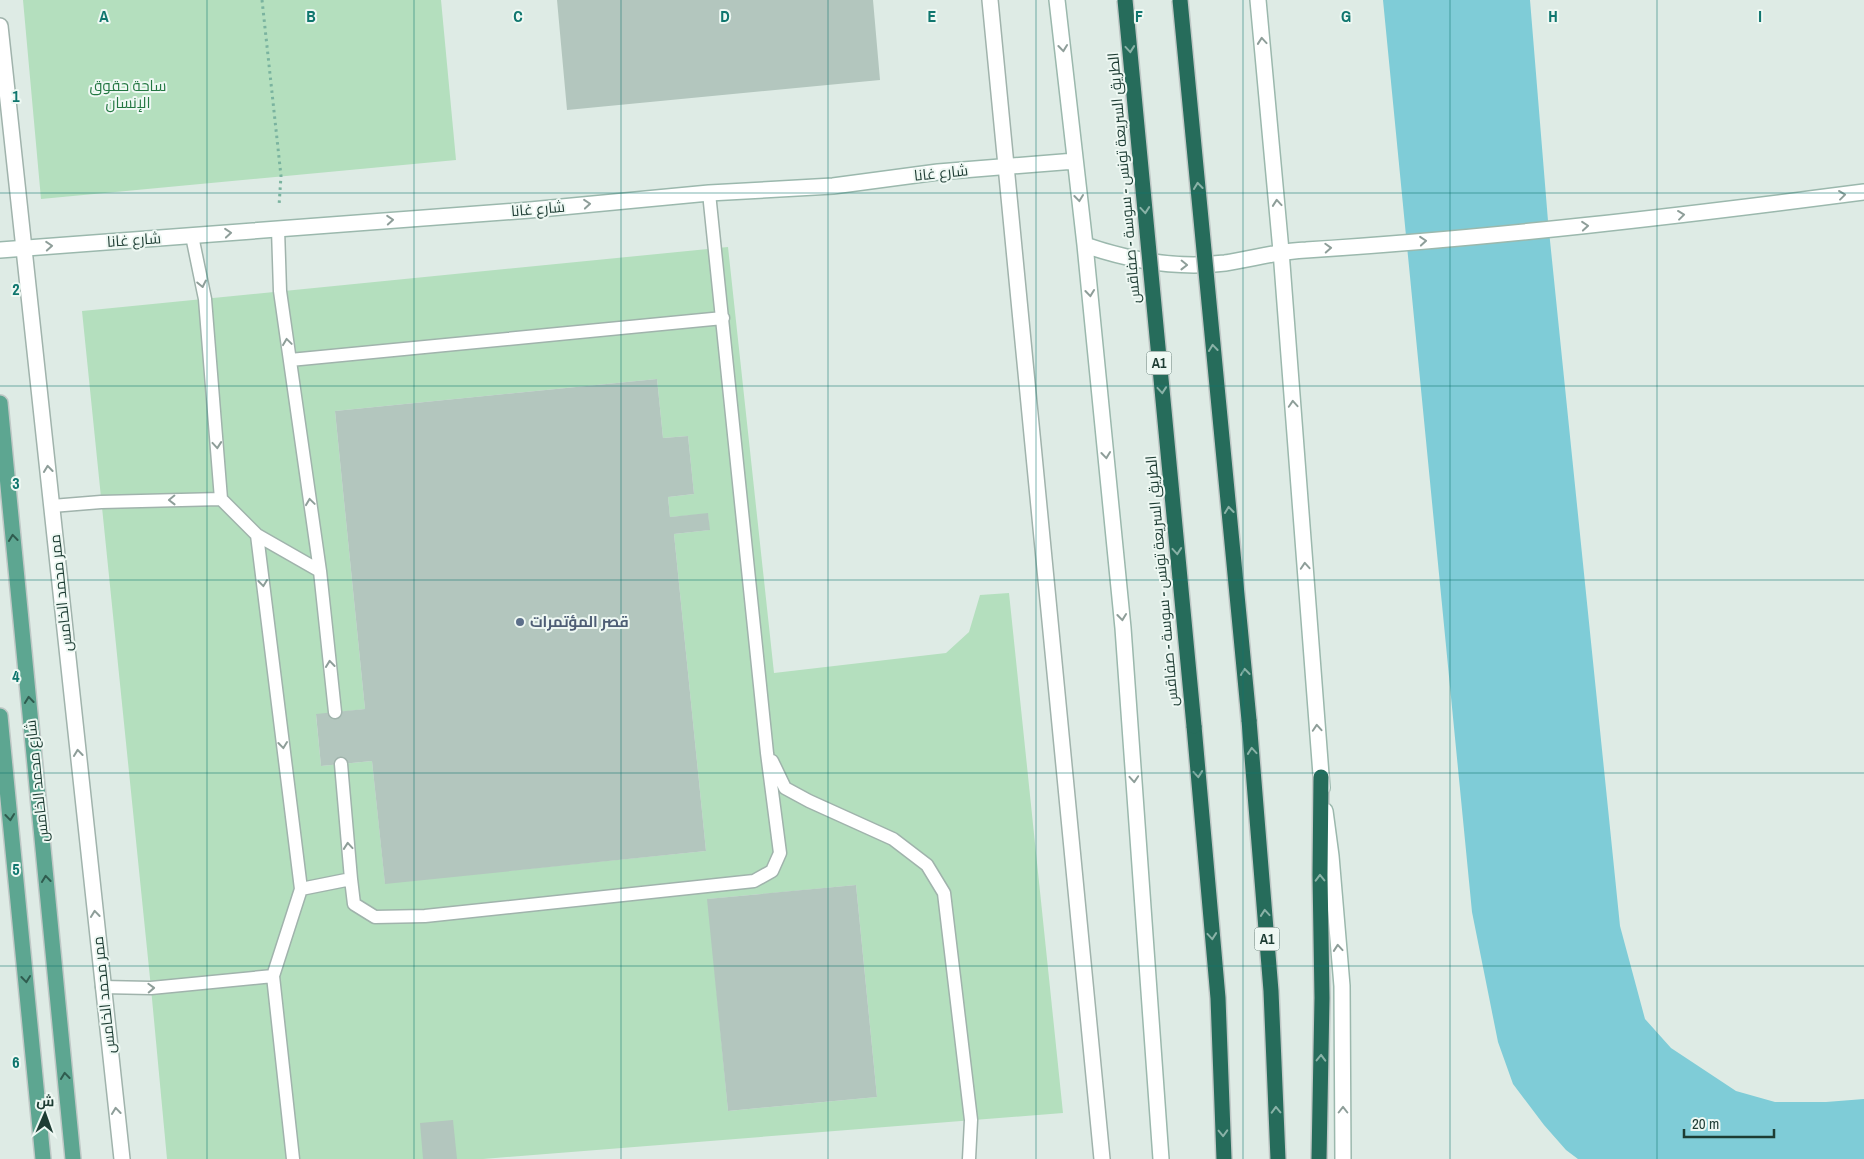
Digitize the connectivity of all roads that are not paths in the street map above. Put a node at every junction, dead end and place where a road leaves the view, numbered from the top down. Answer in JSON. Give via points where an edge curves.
{"nodes":[{"id":1,"x":990,"y":0,"type":"edge"},
{"id":2,"x":1058,"y":0,"type":"edge"},
{"id":3,"x":1125,"y":0,"type":"edge"},
{"id":4,"x":1180,"y":0,"type":"edge"},
{"id":5,"x":1258,"y":0,"type":"edge"},
{"id":6,"x":0,"y":26,"type":"edge"},
{"id":7,"x":1075,"y":161,"type":"junction"},
{"id":8,"x":1006,"y":166,"type":"junction"},
{"id":9,"x":1864,"y":192,"type":"edge"},
{"id":10,"x":709,"y":194,"type":"junction"},
{"id":11,"x":278,"y":229,"type":"junction"},
{"id":12,"x":192,"y":236,"type":"junction"},
{"id":13,"x":1085,"y":245,"type":"junction"},
{"id":14,"x":24,"y":248,"type":"junction"},
{"id":15,"x":0,"y":250,"type":"edge"},
{"id":16,"x":1281,"y":251,"type":"junction"},
{"id":17,"x":723,"y":318,"type":"junction"},
{"id":18,"x":290,"y":360,"type":"junction"},
{"id":19,"x":0,"y":403,"type":"edge"},
{"id":20,"x":221,"y":499,"type":"junction"},
{"id":21,"x":52,"y":506,"type":"junction"},
{"id":22,"x":257,"y":535,"type":"junction"},
{"id":23,"x":320,"y":571,"type":"junction"},
{"id":24,"x":335,"y":712,"type":"dead end"},
{"id":25,"x":0,"y":716,"type":"edge"},
{"id":26,"x":767,"y":753,"type":"junction"},
{"id":27,"x":341,"y":764,"type":"dead end"},
{"id":28,"x":1321,"y":777,"type":"junction"},
{"id":29,"x":351,"y":879,"type":"junction"},
{"id":30,"x":301,"y":888,"type":"junction"},
{"id":31,"x":273,"y":976,"type":"junction"},
{"id":32,"x":102,"y":987,"type":"junction"},
{"id":33,"x":43,"y":1159,"type":"edge"},
{"id":34,"x":73,"y":1159,"type":"edge"},
{"id":35,"x":122,"y":1159,"type":"edge"},
{"id":36,"x":293,"y":1159,"type":"edge"},
{"id":37,"x":969,"y":1159,"type":"edge"},
{"id":38,"x":1102,"y":1159,"type":"edge"},
{"id":39,"x":1161,"y":1159,"type":"edge"},
{"id":40,"x":1224,"y":1159,"type":"edge"},
{"id":41,"x":1278,"y":1159,"type":"edge"},
{"id":42,"x":1319,"y":1159,"type":"edge"},
{"id":43,"x":1343,"y":1159,"type":"edge"}],
"edges":[{"from":1,"to":8,"type":"main road"},
{"from":2,"to":7,"type":"main road","one_way":true},
{"from":3,"to":40,"type":"highway","name":"الطريق السريعة تونس - سوسة - صفاقس","number":"A1","one_way":true,"bridge":true,"via":[[1218,998]]},
{"from":41,"to":4,"type":"highway","number":"A1","one_way":true,"bridge":true,"via":[[1272,991]]},
{"from":16,"to":5,"type":"main road","one_way":true},
{"from":6,"to":14,"type":"main road","name":"ممر محمد الخامس"},
{"from":7,"to":8,"type":"main road","name":"شارع غانا"},
{"from":7,"to":13,"type":"main road","one_way":true},
{"from":8,"to":10,"type":"main road","name":"شارع غانا","via":[[833,186]]},
{"from":8,"to":38,"type":"main road"},
{"from":16,"to":9,"type":"main road","one_way":true,"via":[[1374,246],[1632,221]]},
{"from":11,"to":10,"type":"main road","name":"شارع غانا","one_way":true},
{"from":10,"to":17,"type":"lane"},
{"from":12,"to":11,"type":"main road","name":"شارع غانا","one_way":true},
{"from":18,"to":11,"type":"lane","one_way":true,"via":[[280,291]]},
{"from":14,"to":12,"type":"main road","name":"شارع غانا","one_way":true},
{"from":12,"to":20,"type":"lane","one_way":true,"via":[[205,299]]},
{"from":13,"to":16,"type":"main road","one_way":true,"via":[[1168,265],[1225,263]]},
{"from":13,"to":39,"type":"main road","one_way":true,"via":[[1123,628]]},
{"from":14,"to":15,"type":"main road","name":"شارع غانا"},
{"from":21,"to":14,"type":"main road","name":"ممر محمد الخامس","one_way":true},
{"from":28,"to":16,"type":"main road","one_way":true},
{"from":17,"to":18,"type":"lane"},
{"from":17,"to":26,"type":"lane"},
{"from":23,"to":18,"type":"lane","one_way":true},
{"from":34,"to":19,"type":"main road","name":"شارع محمد الخامس","one_way":true},
{"from":20,"to":21,"type":"lane","one_way":true},
{"from":20,"to":22,"type":"lane"},
{"from":32,"to":21,"type":"main road","name":"ممر محمد الخامس","one_way":true},
{"from":22,"to":23,"type":"lane"},
{"from":22,"to":30,"type":"lane","one_way":true},
{"from":24,"to":23,"type":"lane","one_way":true},
{"from":25,"to":33,"type":"main road","name":"شارع محمد الخامس","one_way":true},
{"from":26,"to":29,"type":"lane","via":[[780,852],[772,871],[754,881],[424,916],[375,918],[354,904]]},
{"from":26,"to":37,"type":"lane","via":[[785,788],[893,839],[927,865],[944,893],[970,1120]]},
{"from":29,"to":27,"type":"lane","one_way":true},
{"from":42,"to":28,"type":"highway","one_way":true},
{"from":43,"to":28,"type":"main road","one_way":true,"via":[[1342,986]]},
{"from":29,"to":30,"type":"lane"},
{"from":30,"to":31,"type":"lane"},
{"from":32,"to":31,"type":"lane","one_way":true,"via":[[151,988]]},
{"from":31,"to":36,"type":"lane"},
{"from":35,"to":32,"type":"main road","name":"ممر محمد الخامس","one_way":true}]}
